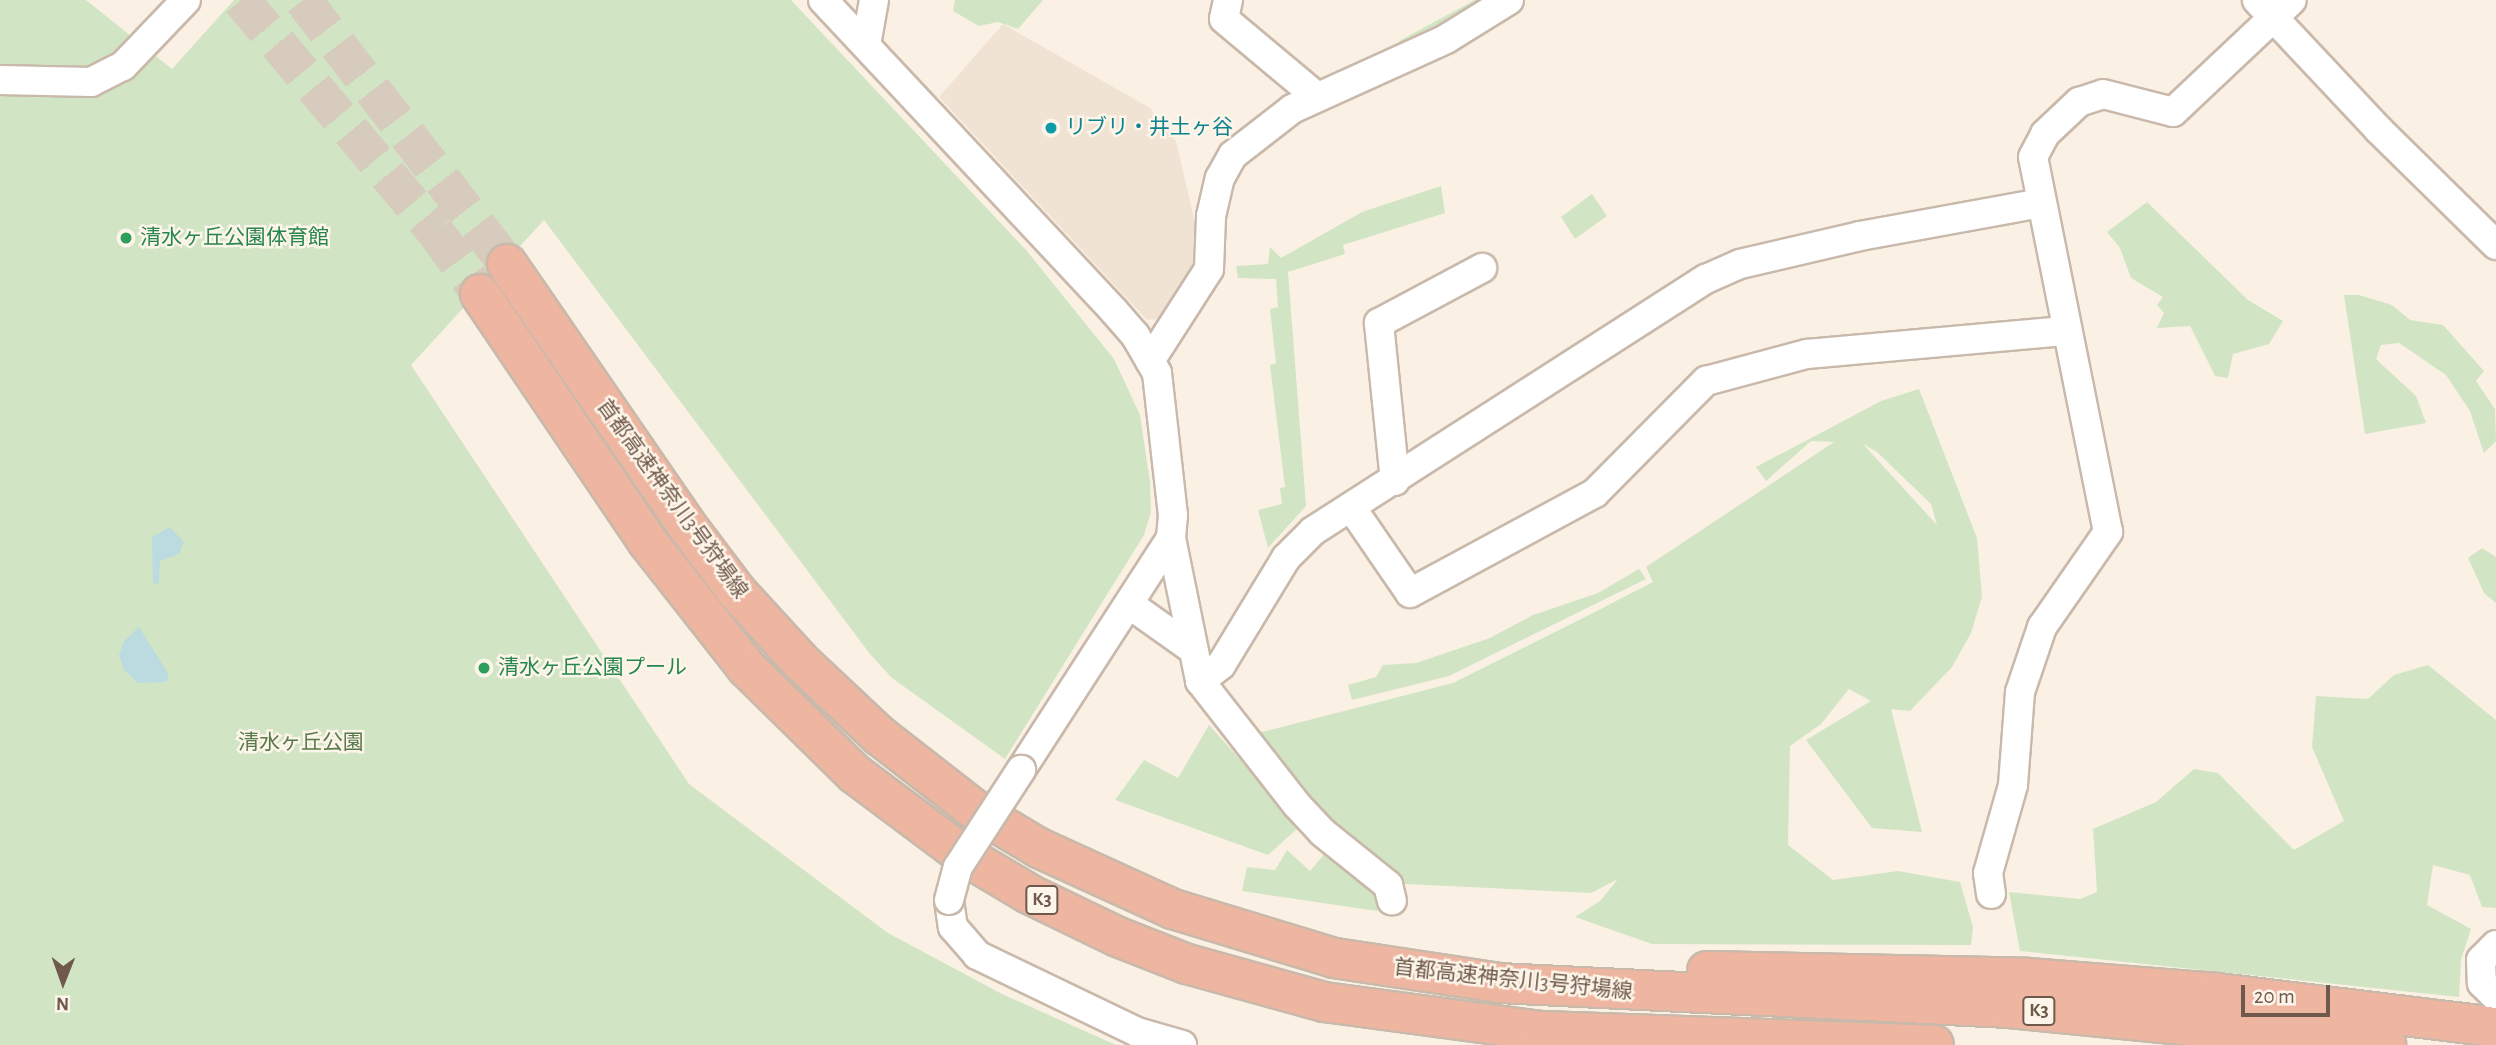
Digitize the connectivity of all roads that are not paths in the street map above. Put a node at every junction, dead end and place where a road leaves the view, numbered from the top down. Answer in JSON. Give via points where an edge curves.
{"nodes":[{"id":1,"x":186,"y":0,"type":"edge"},
{"id":2,"x":824,"y":0,"type":"edge"},
{"id":3,"x":874,"y":0,"type":"edge"},
{"id":4,"x":1228,"y":0,"type":"edge"},
{"id":5,"x":1509,"y":0,"type":"edge"},
{"id":6,"x":2274,"y":6,"type":"edge"},
{"id":7,"x":866,"y":45,"type":"junction"},
{"id":8,"x":0,"y":80,"type":"edge"},
{"id":9,"x":1317,"y":96,"type":"junction"},
{"id":10,"x":2041,"y":203,"type":"junction"},
{"id":11,"x":2496,"y":245,"type":"edge"},
{"id":12,"x":507,"y":264,"type":"tunnel mouth"},
{"id":13,"x":1482,"y":268,"type":"dead end"},
{"id":14,"x":480,"y":293,"type":"tunnel mouth"},
{"id":15,"x":2067,"y":331,"type":"junction"},
{"id":16,"x":1150,"y":361,"type":"junction"},
{"id":17,"x":1395,"y":481,"type":"junction"},
{"id":18,"x":1351,"y":507,"type":"junction"},
{"id":19,"x":1171,"y":538,"type":"junction"},
{"id":20,"x":1129,"y":604,"type":"junction"},
{"id":21,"x":1191,"y":648,"type":"junction"},
{"id":22,"x":1200,"y":681,"type":"junction"},
{"id":23,"x":1990,"y":894,"type":"dead end"},
{"id":24,"x":1392,"y":901,"type":"dead end"},
{"id":25,"x":2496,"y":945,"type":"edge"},
{"id":26,"x":2496,"y":997,"type":"edge"},
{"id":27,"x":1324,"y":1002,"type":"junction"},
{"id":28,"x":2218,"y":1011,"type":"junction"},
{"id":29,"x":2496,"y":1027,"type":"edge"},
{"id":30,"x":1182,"y":1045,"type":"edge"},
{"id":31,"x":1472,"y":1045,"type":"edge"},
{"id":32,"x":1934,"y":1045,"type":"edge"},
{"id":33,"x":2386,"y":1045,"type":"edge"}],
"edges":[{"from":1,"to":8,"type":"street","via":[[123,66],[91,82]]},
{"from":2,"to":7,"type":"street"},
{"from":3,"to":7,"type":"street"},
{"from":4,"to":9,"type":"street","via":[[1224,19]]},
{"from":5,"to":9,"type":"street","via":[[1446,39]]},
{"from":6,"to":10,"type":"street","via":[[2173,112],[2104,94],[2079,102],[2045,134],[2033,157]]},
{"from":6,"to":11,"type":"street","via":[[2379,130]]},
{"from":7,"to":16,"type":"street","via":[[1114,311]]},
{"from":9,"to":16,"type":"street","via":[[1292,109],[1233,155],[1220,178],[1211,216],[1209,269]]},
{"from":10,"to":15,"type":"street"},
{"from":10,"to":17,"type":"street","via":[[1860,236],[1740,264],[1638,319]]},
{"from":12,"to":28,"type":"highway","name":"首都高速神奈川3号狩場線","number":"K3","via":[[737,592],[800,661],[932,779],[1039,848],[1173,909],[1275,942],[1387,968],[1542,987],[1862,988],[2008,1008]]},
{"from":13,"to":17,"type":"street","via":[[1379,323]]},
{"from":14,"to":27,"type":"highway","name":"首都高速神奈川3号狩場線","number":"K3","via":[[685,596],[784,709],[855,774],[962,854],[1096,926],[1187,964]]},
{"from":15,"to":18,"type":"street","via":[[1807,354],[1706,381],[1595,493],[1410,593]]},
{"from":15,"to":23,"type":"street","via":[[2108,532],[2042,627],[2020,692],[2013,785],[1988,873]]},
{"from":16,"to":19,"type":"street","via":[[1163,400]]},
{"from":17,"to":18,"type":"street"},
{"from":18,"to":22,"type":"street","via":[[1313,531],[1286,558],[1221,664]]},
{"from":19,"to":20,"type":"street"},
{"from":19,"to":21,"type":"street"},
{"from":20,"to":21,"type":"street"},
{"from":20,"to":30,"type":"street","bridge":true,"via":[[958,867],[949,900],[953,927],[977,955],[1137,1032]]},
{"from":21,"to":22,"type":"street"},
{"from":22,"to":24,"type":"street","via":[[1297,805],[1322,832],[1388,885]]},
{"from":25,"to":26,"type":"street","via":[[2481,960],[2483,983]]},
{"from":27,"to":31,"type":"highway","via":[[1394,1028]]},
{"from":27,"to":32,"type":"highway","name":"首都高速神奈川3号狩場線","number":"K3","via":[[1541,1031]]},
{"from":28,"to":29,"type":"highway"},
{"from":28,"to":33,"type":"highway","name":"首都高速神奈川3号狩場線","number":"K3"}]}
